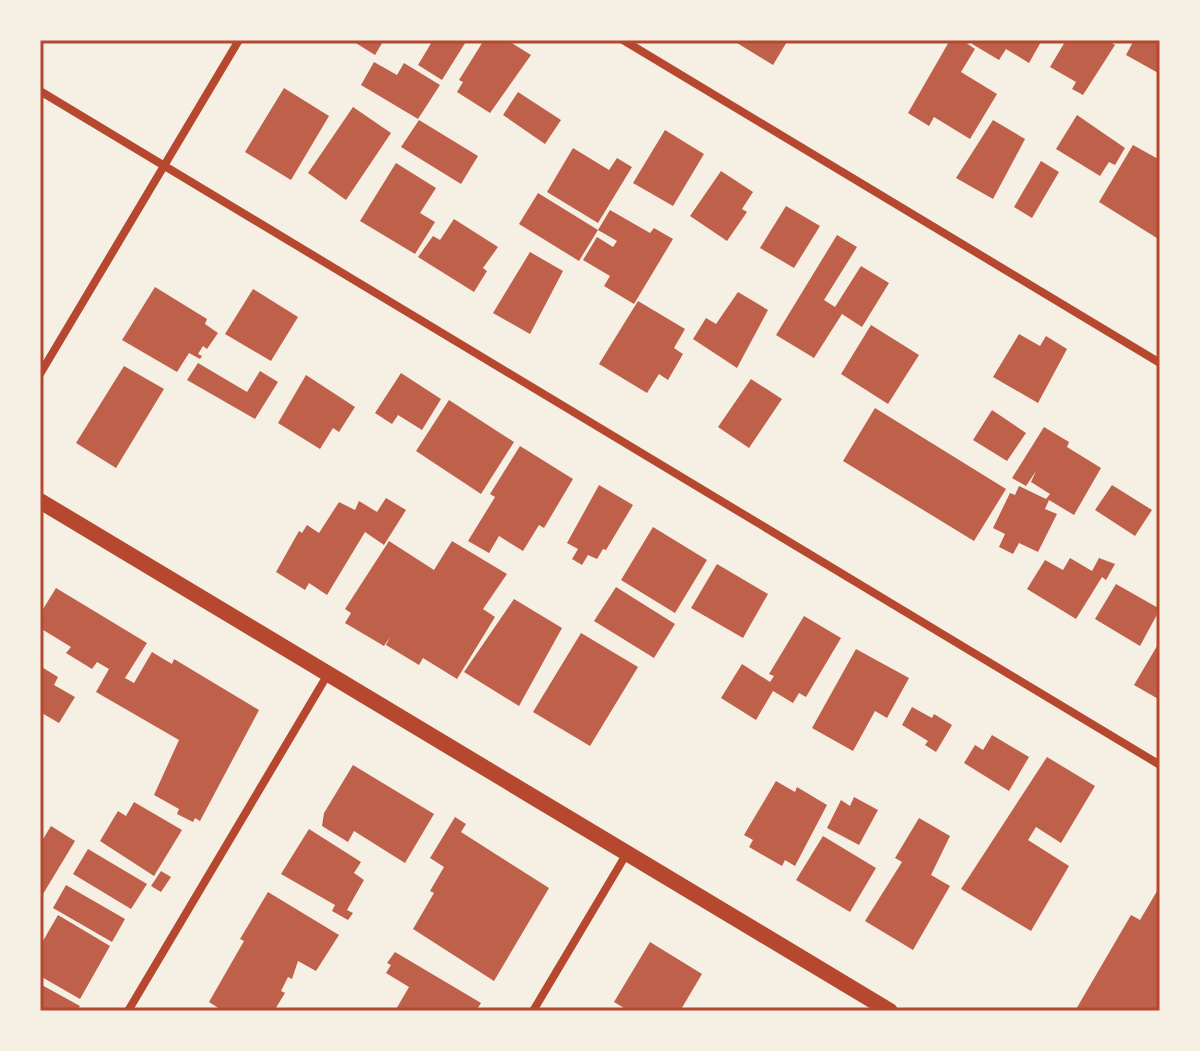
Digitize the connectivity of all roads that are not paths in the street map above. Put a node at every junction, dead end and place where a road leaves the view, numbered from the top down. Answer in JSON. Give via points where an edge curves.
{"nodes":[{"id":1,"x":239,"y":40,"type":"edge"},
{"id":2,"x":623,"y":40,"type":"edge"},
{"id":3,"x":40,"y":91,"type":"edge"},
{"id":4,"x":164,"y":165,"type":"junction"},
{"id":5,"x":1160,"y":363,"type":"edge"},
{"id":6,"x":40,"y":374,"type":"edge"},
{"id":7,"x":40,"y":501,"type":"edge"},
{"id":8,"x":328,"y":674,"type":"junction"},
{"id":9,"x":1160,"y":765,"type":"edge"},
{"id":10,"x":627,"y":853,"type":"junction"},
{"id":11,"x":128,"y":1011,"type":"edge"},
{"id":12,"x":533,"y":1011,"type":"edge"},
{"id":13,"x":890,"y":1011,"type":"edge"}],
"edges":[{"from":1,"to":4,"type":"street"},
{"from":2,"to":5,"type":"street"},
{"from":3,"to":4,"type":"street"},
{"from":4,"to":6,"type":"street"},
{"from":4,"to":9,"type":"street"},
{"from":7,"to":8,"type":"main road"},
{"from":8,"to":10,"type":"main road"},
{"from":8,"to":11,"type":"street"},
{"from":10,"to":12,"type":"street"},
{"from":10,"to":13,"type":"main road"}]}
